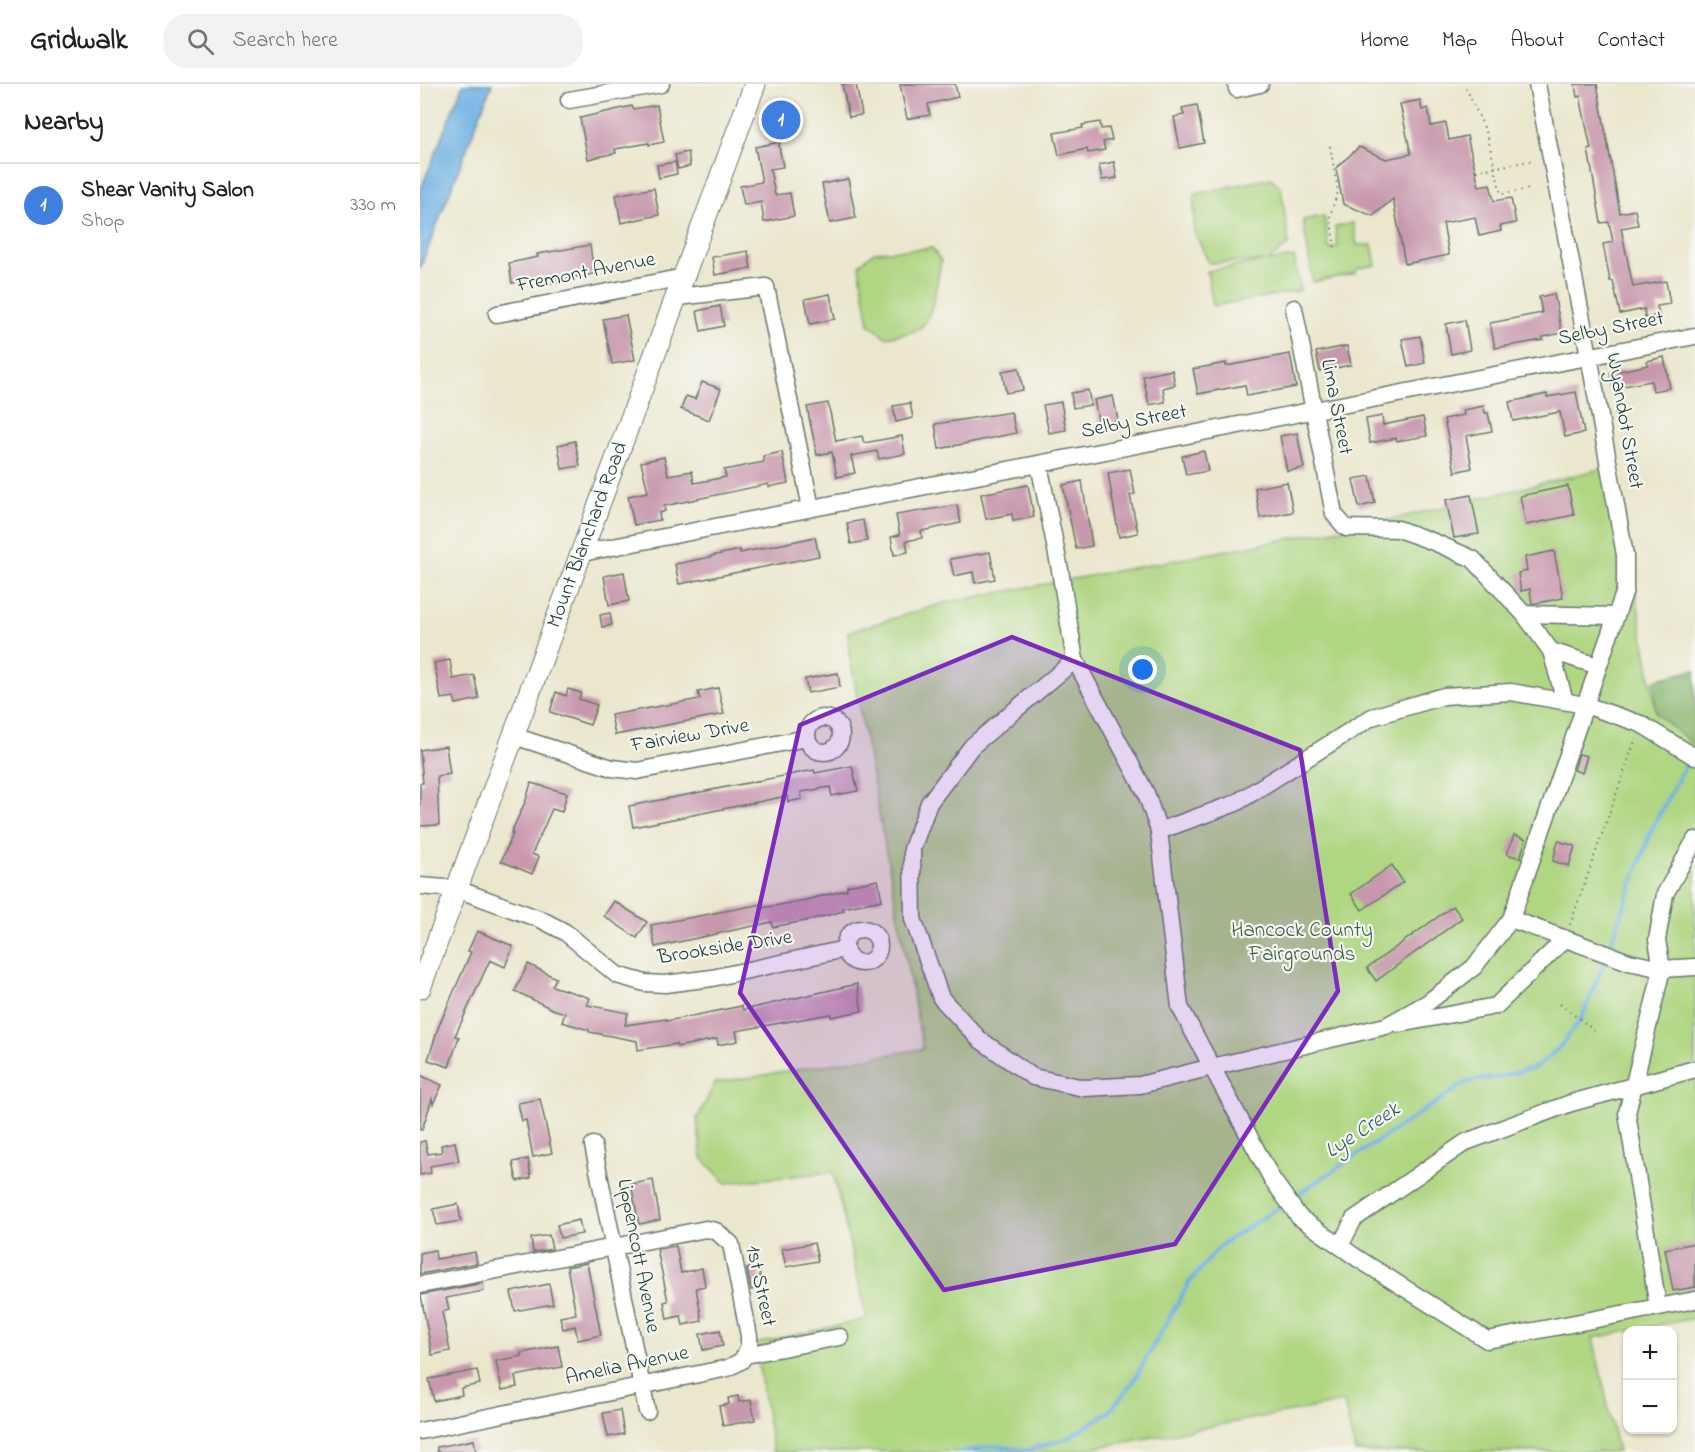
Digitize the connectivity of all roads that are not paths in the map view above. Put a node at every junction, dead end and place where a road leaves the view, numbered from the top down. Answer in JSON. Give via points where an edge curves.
{"nodes":[{"id":1,"x":661,"y":84,"type":"edge"},
{"id":2,"x":755,"y":84,"type":"edge"},
{"id":3,"x":1260,"y":84,"type":"edge"},
{"id":4,"x":1537,"y":84,"type":"edge"},
{"id":5,"x":1236,"y":86,"type":"edge"},
{"id":6,"x":569,"y":100,"type":"dead end"},
{"id":7,"x":681,"y":287,"type":"junction"},
{"id":8,"x":1294,"y":308,"type":"dead end"},
{"id":9,"x":497,"y":314,"type":"dead end"},
{"id":10,"x":1695,"y":336,"type":"edge"},
{"id":11,"x":1589,"y":356,"type":"junction"},
{"id":12,"x":1314,"y":410,"type":"junction"},
{"id":13,"x":1039,"y":464,"type":"junction"},
{"id":14,"x":811,"y":508,"type":"junction"},
{"id":15,"x":582,"y":554,"type":"junction"},
{"id":16,"x":1524,"y":614,"type":"junction"},
{"id":17,"x":1616,"y":616,"type":"junction"},
{"id":18,"x":1551,"y":651,"type":"junction"},
{"id":19,"x":1075,"y":660,"type":"junction"},
{"id":20,"x":1599,"y":666,"type":"junction"},
{"id":21,"x":1565,"y":701,"type":"junction"},
{"id":22,"x":1585,"y":705,"type":"junction"},
{"id":23,"x":514,"y":736,"type":"junction"},
{"id":24,"x":807,"y":738,"type":"dead end"},
{"id":25,"x":1688,"y":754,"type":"edge"},
{"id":26,"x":1159,"y":831,"type":"junction"},
{"id":27,"x":1695,"y":840,"type":"edge"},
{"id":28,"x":1690,"y":858,"type":"edge"},
{"id":29,"x":420,"y":886,"type":"edge"},
{"id":30,"x":457,"y":889,"type":"junction"},
{"id":31,"x":1511,"y":920,"type":"junction"},
{"id":32,"x":1565,"y":939,"type":"junction"},
{"id":33,"x":845,"y":949,"type":"dead end"},
{"id":34,"x":1695,"y":967,"type":"edge"},
{"id":35,"x":1662,"y":969,"type":"junction"},
{"id":36,"x":420,"y":988,"type":"edge"},
{"id":37,"x":1386,"y":1026,"type":"junction"},
{"id":38,"x":1212,"y":1067,"type":"junction"},
{"id":39,"x":1695,"y":1069,"type":"edge"},
{"id":40,"x":1633,"y":1086,"type":"junction"},
{"id":41,"x":593,"y":1145,"type":"dead end"},
{"id":42,"x":1340,"y":1246,"type":"junction"},
{"id":43,"x":614,"y":1247,"type":"junction"},
{"id":44,"x":420,"y":1285,"type":"edge"},
{"id":45,"x":1695,"y":1300,"type":"edge"},
{"id":46,"x":1658,"y":1307,"type":"junction"},
{"id":47,"x":840,"y":1337,"type":"dead end"},
{"id":48,"x":745,"y":1355,"type":"junction"},
{"id":49,"x":642,"y":1386,"type":"junction"},
{"id":50,"x":647,"y":1412,"type":"dead end"},
{"id":51,"x":420,"y":1431,"type":"edge"}],
"edges":[{"from":1,"to":6,"type":"street"},
{"from":2,"to":7,"type":"main road","name":"Mount Blanchard Road"},
{"from":3,"to":5,"type":"street"},
{"from":4,"to":11,"type":"street","name":"Wyandot Street"},
{"from":7,"to":9,"type":"street","name":"Fremont Avenue"},
{"from":7,"to":14,"type":"street","name":"Fremont Avenue","via":[[766,287]]},
{"from":7,"to":15,"type":"main road","name":"Mount Blanchard Road"},
{"from":8,"to":12,"type":"street","name":"Lima Street"},
{"from":10,"to":11,"type":"street","name":"Selby Street"},
{"from":11,"to":12,"type":"street","name":"Selby Street"},
{"from":11,"to":17,"type":"street","name":"Wyandot Street","via":[[1625,555],[1625,590]]},
{"from":12,"to":13,"type":"street","name":"Selby Street"},
{"from":12,"to":16,"type":"street","name":"Lima Street","via":[[1334,514],[1346,528],[1398,529],[1473,559]]},
{"from":13,"to":14,"type":"street","name":"Selby Street"},
{"from":13,"to":19,"type":"street"},
{"from":14,"to":15,"type":"street","name":"Selby Street"},
{"from":15,"to":23,"type":"main road","name":"Mount Blanchard Road"},
{"from":16,"to":17,"type":"street"},
{"from":16,"to":18,"type":"street"},
{"from":17,"to":20,"type":"street","name":"Wyandot Street"},
{"from":18,"to":20,"type":"street"},
{"from":18,"to":21,"type":"street"},
{"from":19,"to":26,"type":"street","via":[[1146,794]]},
{"from":19,"to":38,"type":"street","via":[[972,746],[929,803],[912,849],[913,919],[941,998],[979,1039],[1032,1077],[1084,1088],[1140,1085]]},
{"from":20,"to":22,"type":"street","name":"Wyandot Street"},
{"from":21,"to":22,"type":"street"},
{"from":21,"to":26,"type":"street","via":[[1511,692],[1444,696],[1372,717],[1236,803]]},
{"from":22,"to":25,"type":"street","via":[[1641,724]]},
{"from":22,"to":31,"type":"street","name":"Wyandot Street"},
{"from":23,"to":24,"type":"street","name":"Fairview Drive","via":[[612,768],[637,771]]},
{"from":23,"to":30,"type":"main road","name":"Mount Blanchard Road"},
{"from":26,"to":38,"type":"street","via":[[1180,1007]]},
{"from":27,"to":28,"type":"street"},
{"from":28,"to":35,"type":"street","via":[[1665,894],[1657,940]]},
{"from":29,"to":30,"type":"street","name":"Brookside Drive"},
{"from":30,"to":33,"type":"street","name":"Brookside Drive","via":[[542,920],[564,932],[617,975],[645,983],[712,978]]},
{"from":30,"to":36,"type":"main road","name":"Mount Blanchard Road"},
{"from":31,"to":32,"type":"street"},
{"from":31,"to":37,"type":"street","name":"Wyandot Street","via":[[1474,967],[1426,1003]]},
{"from":32,"to":35,"type":"street","via":[[1629,962]]},
{"from":32,"to":37,"type":"street","via":[[1496,1006]]},
{"from":34,"to":35,"type":"street"},
{"from":35,"to":40,"type":"street"},
{"from":37,"to":38,"type":"street"},
{"from":38,"to":42,"type":"street","via":[[1272,1179],[1299,1217]]},
{"from":39,"to":40,"type":"street"},
{"from":40,"to":42,"type":"street","via":[[1466,1142],[1354,1219]]},
{"from":40,"to":46,"type":"street","via":[[1627,1113]]},
{"from":41,"to":43,"type":"street","name":"Lippencott Avenue"},
{"from":42,"to":46,"type":"street","via":[[1487,1340]]},
{"from":43,"to":44,"type":"street"},
{"from":43,"to":48,"type":"street","name":"1st Street","via":[[706,1229],[716,1231],[731,1244],[749,1336]]},
{"from":43,"to":49,"type":"street","name":"Lippencott Avenue"},
{"from":45,"to":46,"type":"street"},
{"from":47,"to":48,"type":"street","name":"Amelia Avenue"},
{"from":48,"to":49,"type":"street","name":"Amelia Avenue","via":[[728,1368]]},
{"from":49,"to":50,"type":"street","name":"Lippencott Avenue"},
{"from":49,"to":51,"type":"street","name":"Amelia Avenue"}]}
